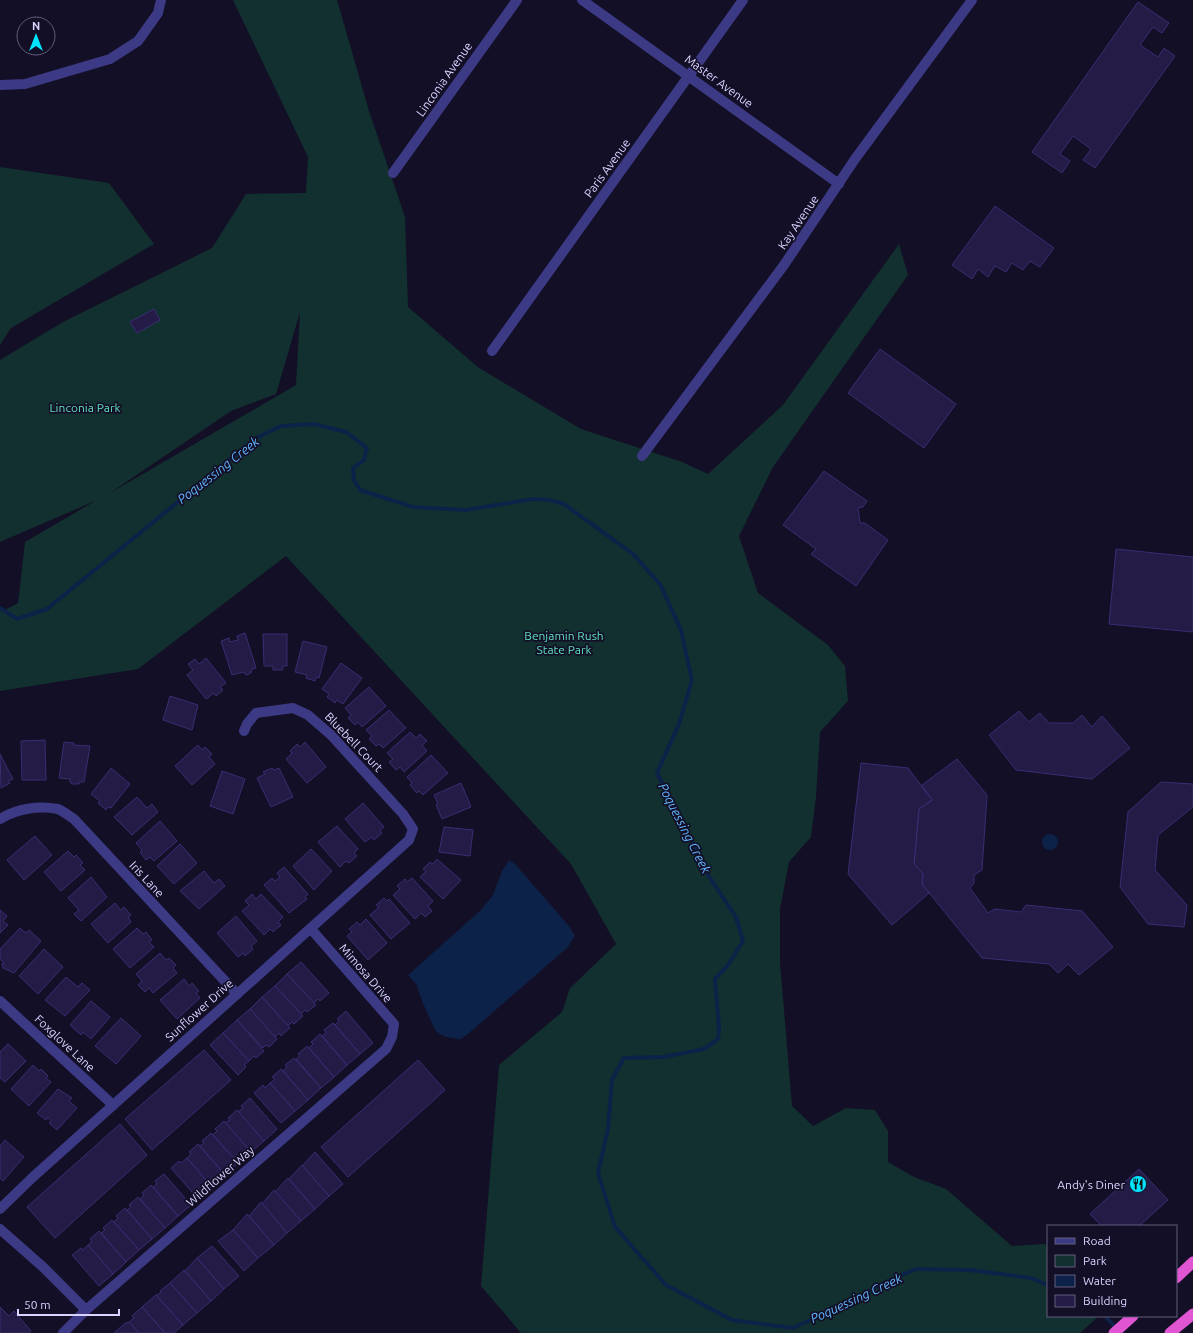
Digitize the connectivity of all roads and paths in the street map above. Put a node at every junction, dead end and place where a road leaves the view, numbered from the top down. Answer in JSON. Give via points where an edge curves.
{"nodes":[{"id":1,"x":161,"y":0,"type":"edge"},
{"id":2,"x":517,"y":0,"type":"edge"},
{"id":3,"x":582,"y":0,"type":"edge"},
{"id":4,"x":743,"y":0,"type":"edge"},
{"id":5,"x":972,"y":0,"type":"edge"},
{"id":6,"x":690,"y":76,"type":"junction"},
{"id":7,"x":0,"y":85,"type":"edge"},
{"id":8,"x":393,"y":173,"type":"dead end"},
{"id":9,"x":839,"y":184,"type":"junction"},
{"id":10,"x":492,"y":351,"type":"dead end"},
{"id":11,"x":642,"y":456,"type":"dead end"},
{"id":12,"x":244,"y":731,"type":"dead end"},
{"id":13,"x":0,"y":818,"type":"edge"},
{"id":14,"x":413,"y":829,"type":"joint"},
{"id":15,"x":310,"y":929,"type":"junction"},
{"id":16,"x":237,"y":994,"type":"junction"},
{"id":17,"x":0,"y":1001,"type":"edge"},
{"id":18,"x":392,"y":1037,"type":"joint"},
{"id":19,"x":113,"y":1105,"type":"junction"},
{"id":20,"x":0,"y":1209,"type":"edge"},
{"id":21,"x":0,"y":1229,"type":"edge"},
{"id":22,"x":1193,"y":1262,"type":"edge"},
{"id":23,"x":1177,"y":1277,"type":"edge"},
{"id":24,"x":86,"y":1310,"type":"junction"},
{"id":25,"x":1193,"y":1314,"type":"edge"},
{"id":26,"x":1132,"y":1317,"type":"edge"},
{"id":27,"x":63,"y":1333,"type":"edge"},
{"id":28,"x":1114,"y":1333,"type":"edge"},
{"id":29,"x":1170,"y":1333,"type":"edge"}],
"edges":[{"from":1,"to":7,"type":"street","via":[[158,13],[138,41],[110,59],[25,84]]},
{"from":2,"to":8,"type":"street","name":"Linconia Avenue"},
{"from":3,"to":6,"type":"street","name":"Master Avenue"},
{"from":4,"to":6,"type":"street","name":"Paris Avenue"},
{"from":5,"to":9,"type":"street","name":"Kay Avenue","via":[[854,159]]},
{"from":6,"to":9,"type":"street","name":"Master Avenue"},
{"from":6,"to":10,"type":"street","name":"Paris Avenue"},
{"from":9,"to":11,"type":"street","name":"Kay Avenue","via":[[784,265]]},
{"from":12,"to":14,"type":"street","name":"Bluebell Court","via":[[256,714],[293,708],[308,715],[331,735],[403,814]]},
{"from":13,"to":16,"type":"street","name":"Iris Lane","via":[[25,809],[58,809],[74,819]]},
{"from":14,"to":15,"type":"street","name":"Sunflower Drive","via":[[409,840]]},
{"from":15,"to":16,"type":"street","name":"Sunflower Drive"},
{"from":15,"to":18,"type":"street","name":"Mimosa Drive","via":[[394,1024]]},
{"from":16,"to":19,"type":"street","name":"Sunflower Drive"},
{"from":17,"to":19,"type":"street","name":"Foxglove Lane"},
{"from":18,"to":24,"type":"street","name":"Wildflower Way","via":[[386,1049]]},
{"from":19,"to":20,"type":"street","name":"Sunflower Drive"},
{"from":21,"to":24,"type":"street"},
{"from":22,"to":23,"type":"highway"},
{"from":24,"to":27,"type":"street","name":"Wildflower Way"},
{"from":25,"to":29,"type":"highway"},
{"from":26,"to":28,"type":"highway"}]}
